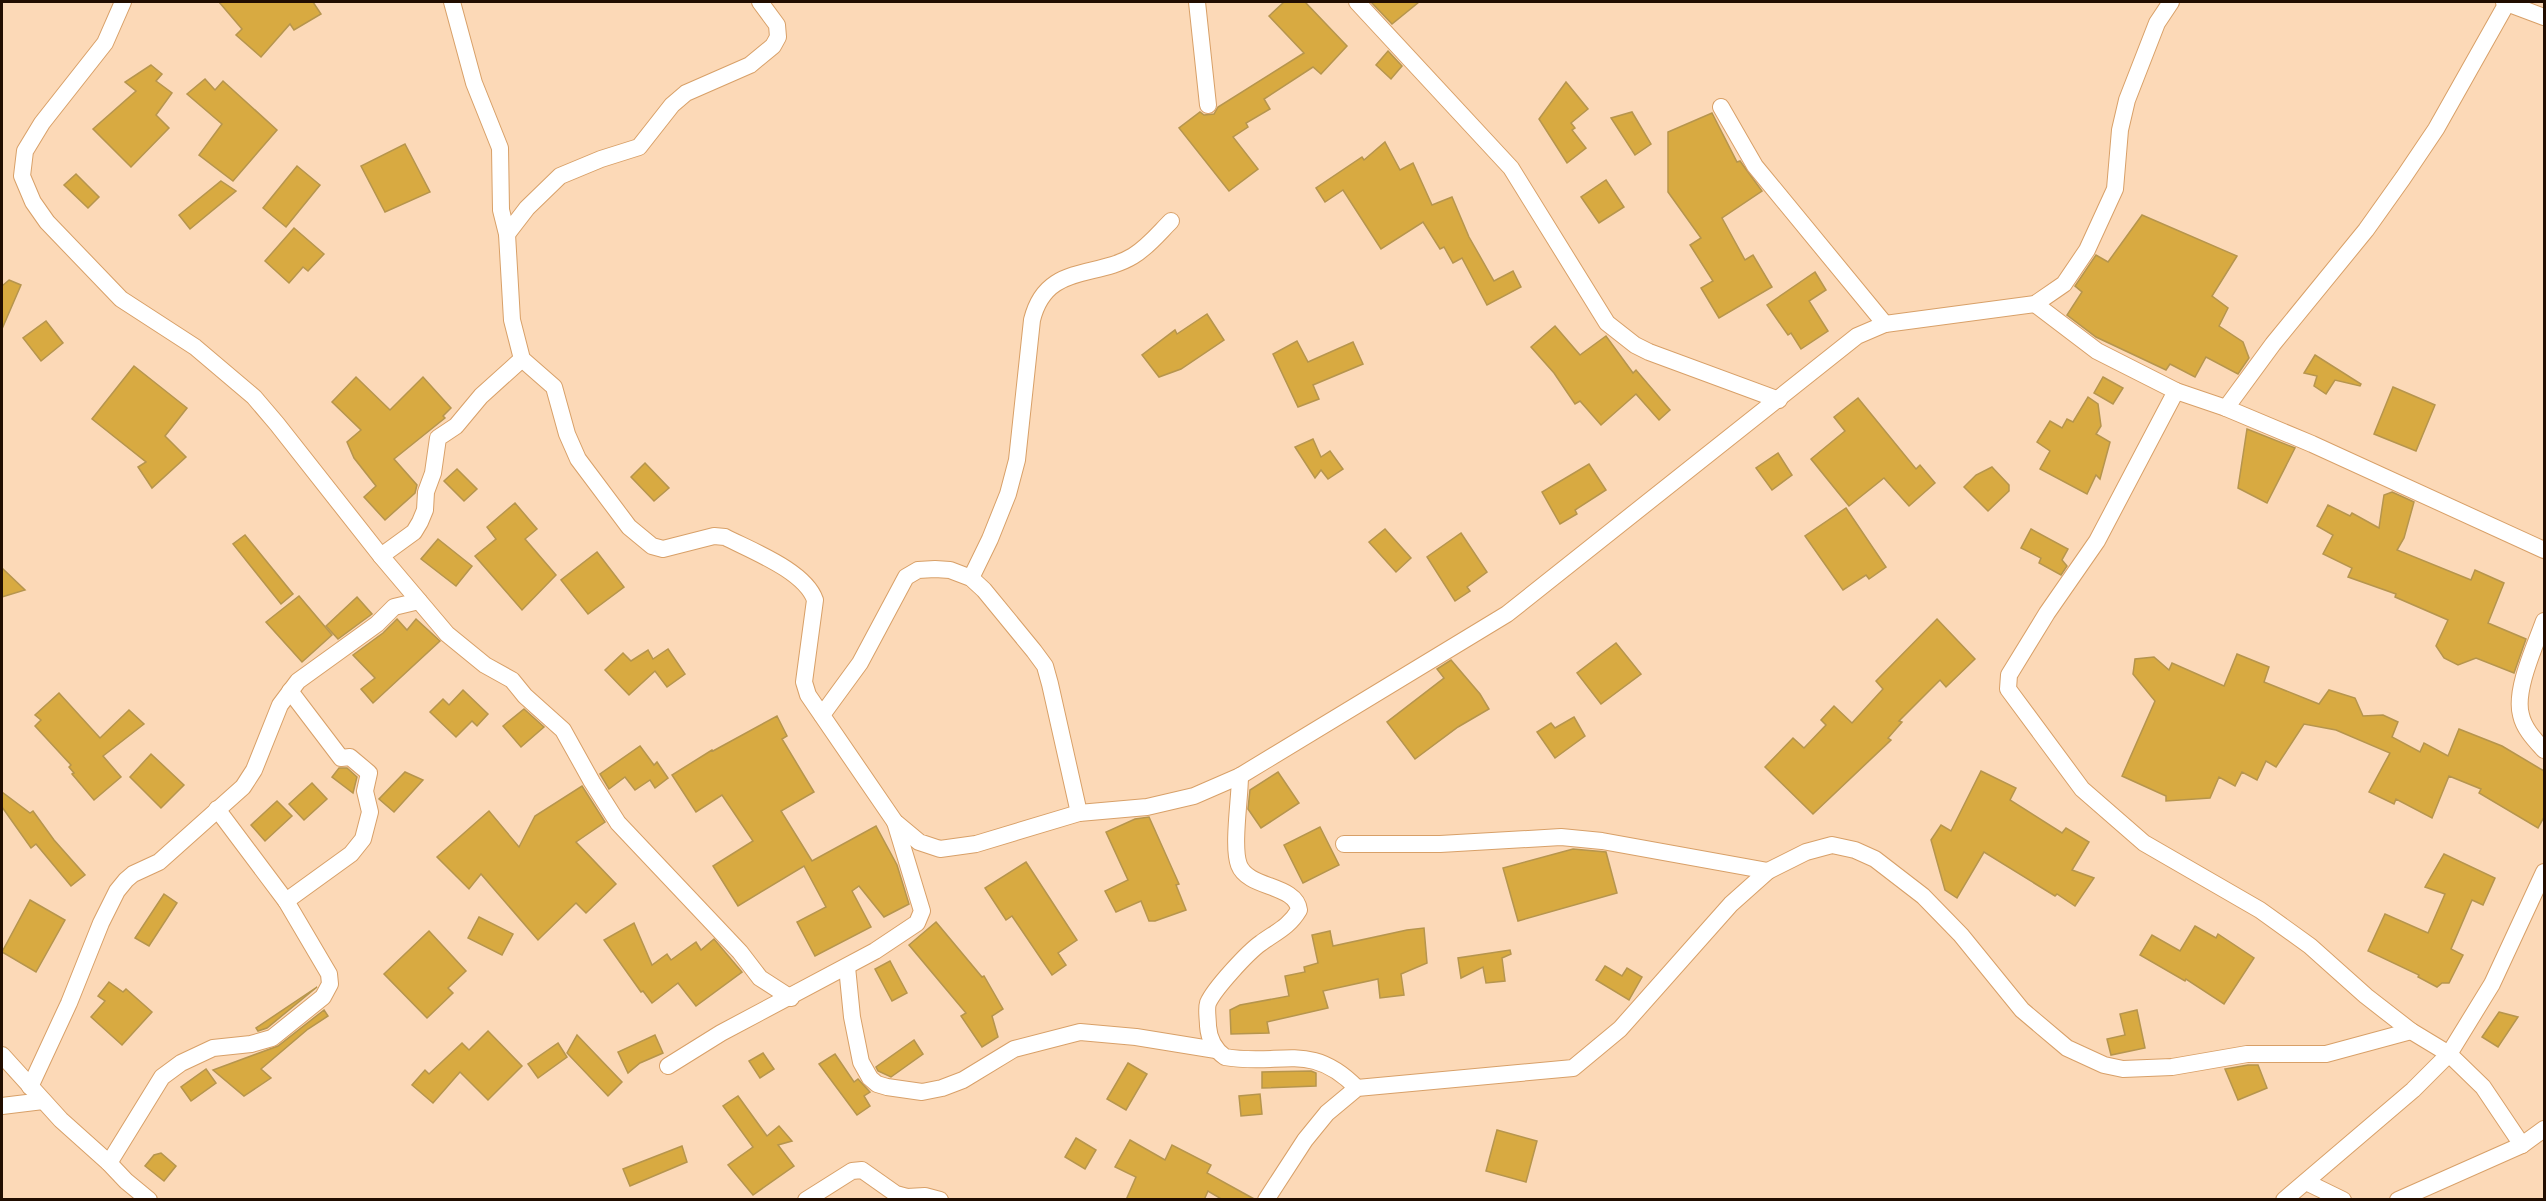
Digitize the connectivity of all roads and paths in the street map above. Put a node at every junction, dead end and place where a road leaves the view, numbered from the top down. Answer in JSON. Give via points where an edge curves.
{"nodes":[{"id":1,"x":123,"y":2,"type":"edge"},
{"id":2,"x":452,"y":2,"type":"edge"},
{"id":3,"x":760,"y":2,"type":"edge"},
{"id":4,"x":1197,"y":2,"type":"edge"},
{"id":5,"x":1357,"y":2,"type":"edge"},
{"id":6,"x":2171,"y":2,"type":"edge"},
{"id":7,"x":2506,"y":2,"type":"edge"},
{"id":8,"x":2544,"y":17,"type":"edge"},
{"id":9,"x":1208,"y":105,"type":"dead end"},
{"id":10,"x":1721,"y":107,"type":"dead end"},
{"id":11,"x":1171,"y":221,"type":"dead end"},
{"id":12,"x":507,"y":234,"type":"junction"},
{"id":13,"x":2035,"y":304,"type":"junction"},
{"id":14,"x":1885,"y":324,"type":"junction"},
{"id":15,"x":522,"y":359,"type":"junction"},
{"id":16,"x":2176,"y":391,"type":"junction"},
{"id":17,"x":1779,"y":400,"type":"junction"},
{"id":18,"x":2226,"y":408,"type":"junction"},
{"id":19,"x":2544,"y":550,"type":"edge"},
{"id":20,"x":381,"y":556,"type":"junction"},
{"id":21,"x":971,"y":578,"type":"junction"},
{"id":22,"x":418,"y":601,"type":"junction"},
{"id":23,"x":2544,"y":621,"type":"edge"},
{"id":24,"x":290,"y":691,"type":"junction"},
{"id":25,"x":822,"y":715,"type":"junction"},
{"id":26,"x":2544,"y":750,"type":"edge"},
{"id":27,"x":1240,"y":776,"type":"junction"},
{"id":28,"x":217,"y":809,"type":"junction"},
{"id":29,"x":1080,"y":813,"type":"junction"},
{"id":30,"x":895,"y":822,"type":"junction"},
{"id":31,"x":1344,"y":844,"type":"dead end"},
{"id":32,"x":1768,"y":871,"type":"junction"},
{"id":33,"x":2544,"y":872,"type":"edge"},
{"id":34,"x":286,"y":901,"type":"junction"},
{"id":35,"x":847,"y":967,"type":"junction"},
{"id":36,"x":791,"y":998,"type":"junction"},
{"id":37,"x":2411,"y":1031,"type":"junction"},
{"id":38,"x":1216,"y":1050,"type":"junction"},
{"id":39,"x":2449,"y":1054,"type":"junction"},
{"id":40,"x":2,"y":1055,"type":"edge"},
{"id":41,"x":668,"y":1066,"type":"dead end"},
{"id":42,"x":30,"y":1087,"type":"junction"},
{"id":43,"x":1357,"y":1088,"type":"junction"},
{"id":44,"x":43,"y":1101,"type":"junction"},
{"id":45,"x":2,"y":1106,"type":"edge"},
{"id":46,"x":2544,"y":1129,"type":"edge"},
{"id":47,"x":2522,"y":1145,"type":"junction"},
{"id":48,"x":109,"y":1162,"type":"junction"},
{"id":49,"x":2306,"y":1182,"type":"junction"},
{"id":50,"x":149,"y":1200,"type":"edge"},
{"id":51,"x":806,"y":1200,"type":"edge"},
{"id":52,"x":940,"y":1200,"type":"edge"},
{"id":53,"x":1266,"y":1200,"type":"edge"},
{"id":54,"x":2284,"y":1200,"type":"edge"},
{"id":55,"x":2343,"y":1200,"type":"edge"},
{"id":56,"x":2398,"y":1200,"type":"edge"}],
"edges":[{"from":1,"to":20,"type":"street","via":[[105,43],[42,123],[25,151],[22,176],[33,202],[47,222],[121,299],[195,347],[254,397]]},
{"from":2,"to":12,"type":"street","via":[[474,83],[498,141],[501,210]]},
{"from":3,"to":12,"type":"street","via":[[777,26],[778,37],[773,46],[750,65],[686,93],[639,147],[560,176]]},
{"from":4,"to":9,"type":"street"},
{"from":5,"to":17,"type":"street","via":[[1510,168],[1607,323],[1649,352]]},
{"from":6,"to":13,"type":"street","via":[[2157,23],[2127,100],[2115,189],[2087,250],[2064,284]]},
{"from":7,"to":8,"type":"street"},
{"from":7,"to":18,"type":"street","via":[[2436,129],[2403,178]]},
{"from":10,"to":14,"type":"street","via":[[1755,166]]},
{"from":11,"to":21,"type":"street","via":[[1133,256],[1058,281],[1036,308],[1017,460],[1008,494]]},
{"from":12,"to":15,"type":"street","via":[[512,321]]},
{"from":13,"to":14,"type":"street"},
{"from":13,"to":16,"type":"street","via":[[2097,351]]},
{"from":14,"to":17,"type":"street","via":[[1857,336]]},
{"from":15,"to":20,"type":"street","via":[[456,426],[438,438],[420,522],[414,532]]},
{"from":15,"to":25,"type":"street","via":[[554,387],[578,459],[629,527],[652,546],[663,549],[714,536],[725,537],[811,588],[815,600],[804,682]]},
{"from":16,"to":18,"type":"street"},
{"from":16,"to":37,"type":"street","via":[[2097,541],[2009,675],[2008,689],[2082,789],[2144,843],[2268,916]]},
{"from":17,"to":27,"type":"street","via":[[1507,614]]},
{"from":18,"to":19,"type":"street"},
{"from":20,"to":22,"type":"street"},
{"from":21,"to":25,"type":"street","via":[[935,569],[918,570],[906,577],[860,663]]},
{"from":21,"to":29,"type":"street","via":[[1044,666]]},
{"from":22,"to":24,"type":"street","via":[[394,607]]},
{"from":22,"to":36,"type":"street","via":[[447,634],[485,665],[512,680],[563,730],[618,823],[760,978]]},
{"from":23,"to":26,"type":"street","via":[[2523,683],[2520,715]]},
{"from":24,"to":28,"type":"street","via":[[272,723],[254,770],[243,787]]},
{"from":24,"to":34,"type":"street","via":[[341,758],[350,757],[369,773],[365,791],[370,812],[363,839],[351,854]]},
{"from":25,"to":30,"type":"street"},
{"from":27,"to":29,"type":"street","via":[[1194,796],[1147,807]]},
{"from":27,"to":38,"type":"street","via":[[1236,847],[1239,866],[1255,881],[1295,899],[1299,910],[1290,924],[1258,945],[1235,968],[1208,1004],[1209,1031]]},
{"from":28,"to":34,"type":"street"},
{"from":28,"to":42,"type":"street","via":[[159,861],[133,873],[117,891]]},
{"from":29,"to":30,"type":"street","via":[[976,844],[940,849],[919,842]]},
{"from":30,"to":35,"type":"street","via":[[922,911],[918,923]]},
{"from":31,"to":32,"type":"street","via":[[1440,844],[1561,837]]},
{"from":32,"to":37,"type":"street","via":[[1806,852],[1832,845],[1875,859],[1936,909],[2022,1010],[2044,1030],[2067,1048],[2104,1065],[2123,1069],[2172,1067],[2247,1054],[2326,1054]]},
{"from":32,"to":43,"type":"street","via":[[1731,904],[1620,1029],[1573,1068]]},
{"from":33,"to":39,"type":"street","via":[[2492,984]]},
{"from":34,"to":48,"type":"street","via":[[328,974],[330,984],[323,997],[272,1038],[213,1048],[170,1070]]},
{"from":35,"to":36,"type":"street"},
{"from":35,"to":38,"type":"street","via":[[861,1062],[870,1078],[887,1087],[922,1092],[942,1088],[1014,1049],[1080,1032]]},
{"from":36,"to":41,"type":"street","via":[[721,1033]]},
{"from":37,"to":39,"type":"street"},
{"from":38,"to":43,"type":"street","via":[[1231,1059],[1300,1058],[1323,1063],[1341,1072]]},
{"from":39,"to":47,"type":"street","via":[[2483,1087]]},
{"from":39,"to":49,"type":"street"},
{"from":40,"to":42,"type":"street"},
{"from":42,"to":44,"type":"street"},
{"from":43,"to":53,"type":"street","via":[[1327,1113],[1305,1140]]},
{"from":44,"to":45,"type":"street"},
{"from":44,"to":48,"type":"street"},
{"from":46,"to":47,"type":"street"},
{"from":47,"to":56,"type":"street"},
{"from":48,"to":50,"type":"street"},
{"from":49,"to":54,"type":"street"},
{"from":49,"to":55,"type":"street"},
{"from":51,"to":52,"type":"street","via":[[852,1171],[862,1170],[896,1194]]}]}
